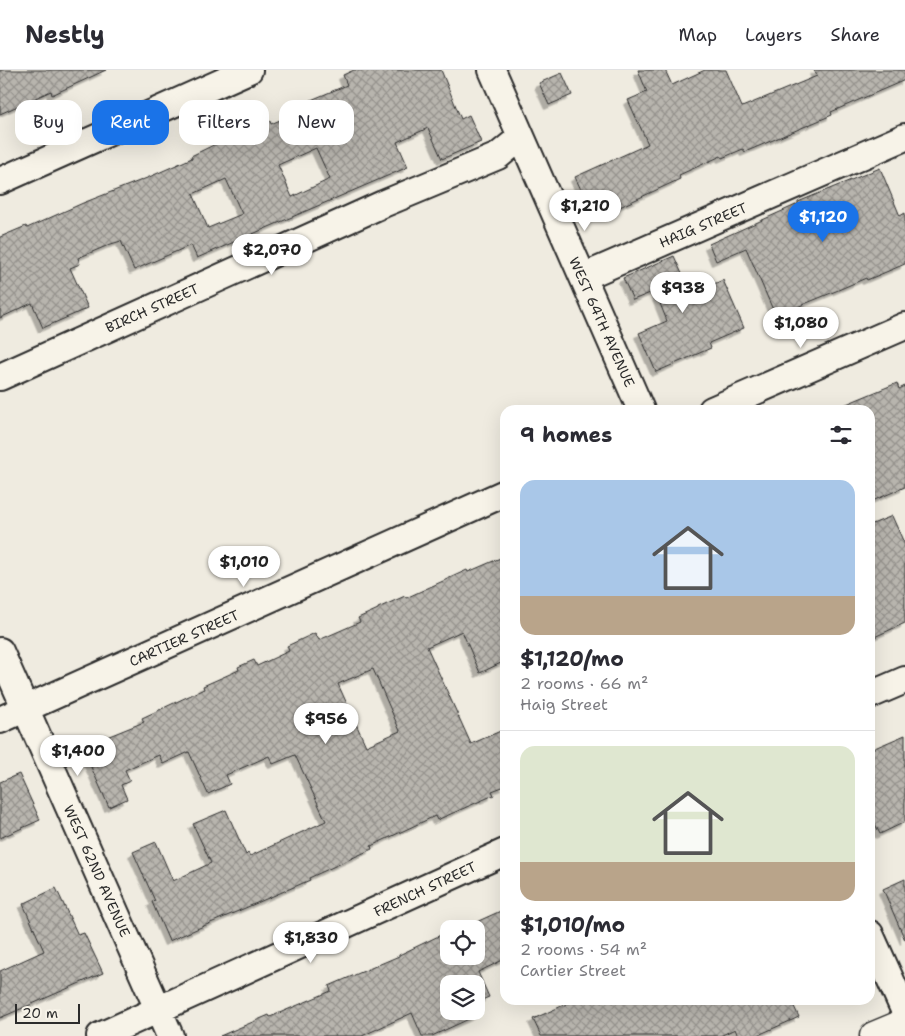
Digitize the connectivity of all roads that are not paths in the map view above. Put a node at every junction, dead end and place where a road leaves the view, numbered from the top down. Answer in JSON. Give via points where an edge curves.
{"nodes":[{"id":1,"x":249,"y":70,"type":"edge"},
{"id":2,"x":492,"y":70,"type":"edge"},
{"id":3,"x":521,"y":137,"type":"junction"},
{"id":4,"x":905,"y":137,"type":"edge"},
{"id":5,"x":0,"y":181,"type":"edge"},
{"id":6,"x":583,"y":277,"type":"junction"},
{"id":7,"x":905,"y":326,"type":"edge"},
{"id":8,"x":0,"y":377,"type":"edge"},
{"id":9,"x":639,"y":405,"type":"edge"},
{"id":10,"x":723,"y":405,"type":"edge"},
{"id":11,"x":500,"y":495,"type":"edge"},
{"id":12,"x":0,"y":651,"type":"edge"},
{"id":13,"x":905,"y":680,"type":"edge"},
{"id":14,"x":875,"y":693,"type":"edge"},
{"id":15,"x":26,"y":709,"type":"junction"},
{"id":16,"x":0,"y":720,"type":"edge"},
{"id":17,"x":500,"y":854,"type":"edge"},
{"id":18,"x":875,"y":945,"type":"edge"},
{"id":19,"x":159,"y":1010,"type":"junction"},
{"id":20,"x":905,"y":1012,"type":"edge"},
{"id":21,"x":905,"y":1022,"type":"edge"},
{"id":22,"x":100,"y":1036,"type":"edge"},
{"id":23,"x":170,"y":1036,"type":"edge"},
{"id":24,"x":874,"y":1036,"type":"edge"}],
"edges":[{"from":1,"to":5,"type":"street"},
{"from":2,"to":3,"type":"street","name":"WEST 64TH AVENUE"},
{"from":3,"to":6,"type":"street","name":"WEST 64TH AVENUE"},
{"from":3,"to":8,"type":"street","name":"BIRCH STREET","via":[[498,156],[383,204]]},
{"from":4,"to":6,"type":"street","name":"HAIG STREET"},
{"from":6,"to":9,"type":"street","name":"WEST 64TH AVENUE"},
{"from":7,"to":10,"type":"street"},
{"from":11,"to":15,"type":"street","name":"CARTIER STREET"},
{"from":12,"to":15,"type":"street","name":"WEST 62ND AVENUE"},
{"from":13,"to":14,"type":"street"},
{"from":15,"to":16,"type":"street","name":"CARTIER STREET"},
{"from":15,"to":19,"type":"street","name":"WEST 62ND AVENUE"},
{"from":17,"to":19,"type":"street","name":"FRENCH STREET"},
{"from":18,"to":20,"type":"street"},
{"from":19,"to":22,"type":"street","name":"FRENCH STREET"},
{"from":19,"to":23,"type":"street","name":"WEST 62ND AVENUE"},
{"from":21,"to":24,"type":"highway"}]}
